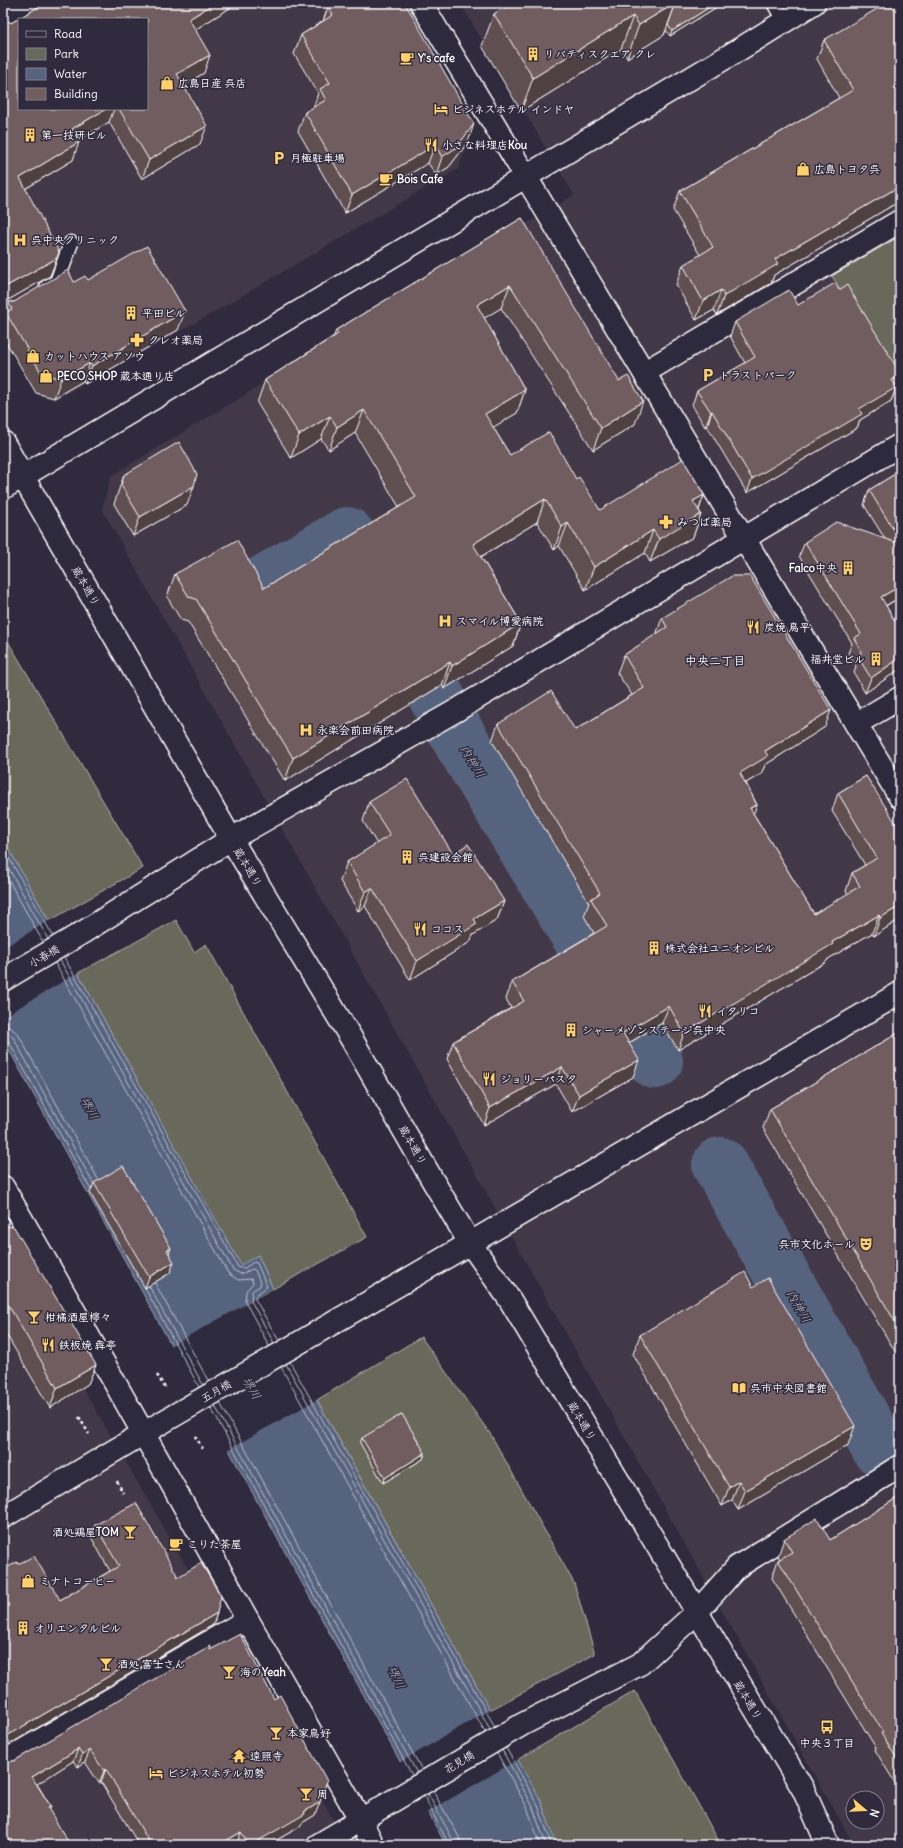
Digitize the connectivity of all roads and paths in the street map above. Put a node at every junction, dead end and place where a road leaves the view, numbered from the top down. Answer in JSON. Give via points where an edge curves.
{"nodes":[{"id":1,"x":421,"y":3,"type":"edge"},
{"id":2,"x":774,"y":3,"type":"edge"},
{"id":3,"x":814,"y":3,"type":"edge"},
{"id":4,"x":785,"y":22,"type":"junction"},
{"id":5,"x":526,"y":176,"type":"junction"},
{"id":6,"x":900,"y":221,"type":"edge"},
{"id":7,"x":72,"y":242,"type":"dead end"},
{"id":8,"x":37,"y":293,"type":"edge"},
{"id":9,"x":645,"y":372,"type":"junction"},
{"id":10,"x":3,"y":442,"type":"edge"},
{"id":11,"x":900,"y":445,"type":"edge"},
{"id":12,"x":23,"y":476,"type":"junction"},
{"id":13,"x":3,"y":488,"type":"edge"},
{"id":14,"x":744,"y":538,"type":"junction"},
{"id":15,"x":900,"y":698,"type":"edge"},
{"id":16,"x":856,"y":724,"type":"junction"},
{"id":17,"x":900,"y":797,"type":"edge"},
{"id":18,"x":231,"y":838,"type":"junction"},
{"id":19,"x":3,"y":980,"type":"edge"},
{"id":20,"x":900,"y":993,"type":"edge"},
{"id":21,"x":3,"y":1187,"type":"edge"},
{"id":22,"x":470,"y":1243,"type":"junction"},
{"id":23,"x":144,"y":1433,"type":"junction"},
{"id":24,"x":900,"y":1466,"type":"edge"},
{"id":25,"x":3,"y":1518,"type":"edge"},
{"id":26,"x":696,"y":1613,"type":"junction"},
{"id":27,"x":247,"y":1620,"type":"junction"},
{"id":28,"x":3,"y":1762,"type":"edge"},
{"id":29,"x":360,"y":1819,"type":"junction"},
{"id":30,"x":318,"y":1845,"type":"edge"},
{"id":31,"x":373,"y":1845,"type":"edge"},
{"id":32,"x":828,"y":1845,"type":"edge"}],
"edges":[{"from":1,"to":5,"type":"street"},
{"from":2,"to":4,"type":"lane"},
{"from":3,"to":4,"type":"street"},
{"from":4,"to":5,"type":"street"},
{"from":5,"to":9,"type":"street"},
{"from":5,"to":12,"type":"street"},
{"from":6,"to":9,"type":"street"},
{"from":7,"to":8,"type":"lane","via":[[57,282]]},
{"from":9,"to":14,"type":"street"},
{"from":10,"to":12,"type":"street","name":"蔵本通り"},
{"from":11,"to":14,"type":"street","name":"小春橋"},
{"from":12,"to":13,"type":"street"},
{"from":12,"to":18,"type":"street","name":"蔵本通り"},
{"from":14,"to":16,"type":"street"},
{"from":14,"to":18,"type":"street","name":"小春橋","via":[[457,710]]},
{"from":15,"to":16,"type":"street"},
{"from":16,"to":17,"type":"street"},
{"from":18,"to":19,"type":"street","name":"小春橋","via":[[86,931]]},
{"from":18,"to":22,"type":"street","name":"蔵本通り"},
{"from":20,"to":22,"type":"street","name":"五月橋"},
{"from":21,"to":23,"type":"street","via":[[16,1227]]},
{"from":22,"to":23,"type":"street","name":"五月橋"},
{"from":22,"to":26,"type":"street","name":"蔵本通り","via":[[510,1300]]},
{"from":23,"to":25,"type":"street","name":"五月橋"},
{"from":23,"to":27,"type":"street"},
{"from":24,"to":26,"type":"street","name":"花見橋","via":[[737,1567]]},
{"from":26,"to":29,"type":"street","name":"花見橋","via":[[640,1664],[523,1724]]},
{"from":26,"to":32,"type":"street","name":"蔵本通り","via":[[803,1789]]},
{"from":27,"to":28,"type":"street"},
{"from":27,"to":29,"type":"street"},
{"from":29,"to":30,"type":"street","name":"花見橋"},
{"from":29,"to":31,"type":"street"}]}
